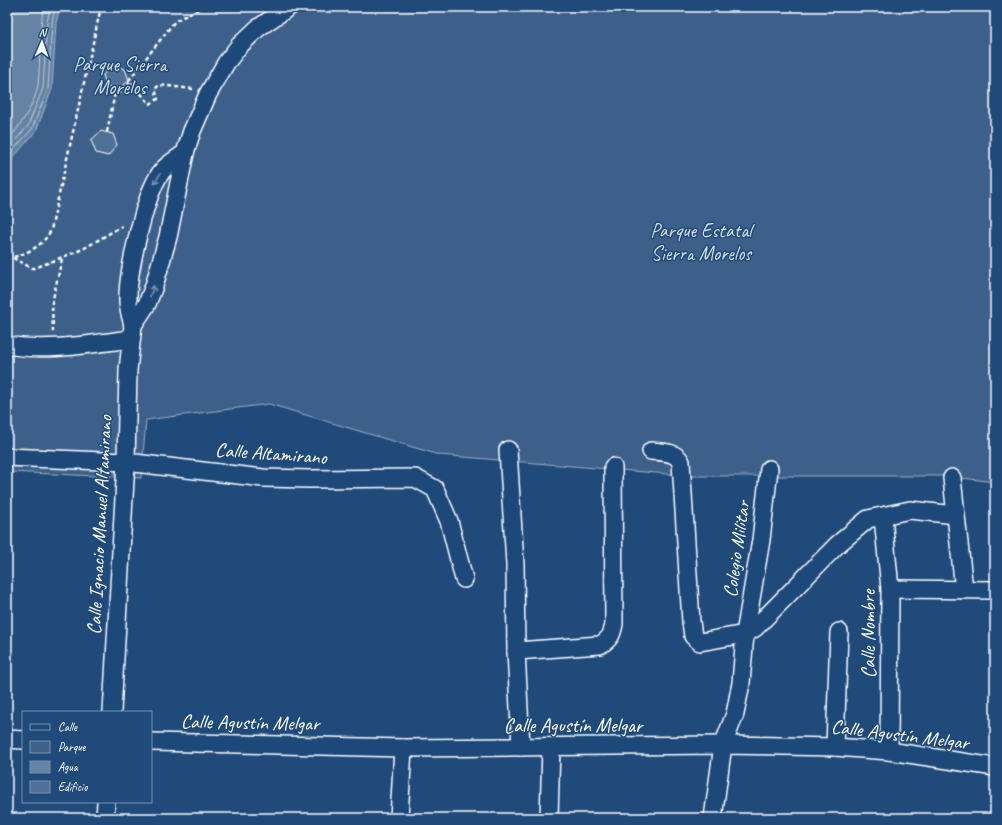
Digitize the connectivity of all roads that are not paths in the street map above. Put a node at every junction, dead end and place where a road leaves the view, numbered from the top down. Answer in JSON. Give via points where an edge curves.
{"nodes":[{"id":1,"x":289,"y":7,"type":"edge"},
{"id":2,"x":185,"y":153,"type":"junction"},
{"id":3,"x":132,"y":332,"type":"junction"},
{"id":4,"x":7,"y":345,"type":"edge"},
{"id":5,"x":508,"y":450,"type":"dead end"},
{"id":6,"x":651,"y":451,"type":"dead end"},
{"id":7,"x":7,"y":457,"type":"edge"},
{"id":8,"x":126,"y":462,"type":"junction"},
{"id":9,"x":613,"y":467,"type":"dead end"},
{"id":10,"x":769,"y":469,"type":"dead end"},
{"id":11,"x":952,"y":478,"type":"dead end"},
{"id":12,"x":956,"y":515,"type":"junction"},
{"id":13,"x":884,"y":517,"type":"junction"},
{"id":14,"x":464,"y":579,"type":"dead end"},
{"id":15,"x":890,"y":590,"type":"junction"},
{"id":16,"x":964,"y":590,"type":"junction"},
{"id":17,"x":995,"y":590,"type":"edge"},
{"id":18,"x":839,"y":632,"type":"dead end"},
{"id":19,"x":745,"y":634,"type":"junction"},
{"id":20,"x":516,"y":651,"type":"junction"},
{"id":21,"x":112,"y":711,"type":"edge"},
{"id":22,"x":7,"y":739,"type":"edge"},
{"id":23,"x":22,"y":740,"type":"edge"},
{"id":24,"x":152,"y":742,"type":"edge"},
{"id":25,"x":723,"y":745,"type":"junction"},
{"id":26,"x":521,"y":747,"type":"junction"},
{"id":27,"x":551,"y":747,"type":"junction"},
{"id":28,"x":835,"y":747,"type":"junction"},
{"id":29,"x":403,"y":748,"type":"junction"},
{"id":30,"x":890,"y":751,"type":"junction"},
{"id":31,"x":995,"y":768,"type":"edge"},
{"id":32,"x":106,"y":803,"type":"edge"},
{"id":33,"x":105,"y":818,"type":"edge"},
{"id":34,"x":399,"y":818,"type":"edge"},
{"id":35,"x":548,"y":818,"type":"edge"},
{"id":36,"x":713,"y":818,"type":"edge"}],
"edges":[{"from":1,"to":2,"type":"street","via":[[258,28],[226,63],[208,94]]},
{"from":3,"to":2,"type":"street","one_way":true,"via":[[154,286],[168,237]]},
{"from":2,"to":3,"type":"street","one_way":true,"via":[[168,165],[151,189],[129,283],[127,303]]},
{"from":3,"to":4,"type":"street","via":[[55,348]]},
{"from":3,"to":8,"type":"street","name":"Calle Ignacio Manuel Altamirano","via":[[128,370]]},
{"from":5,"to":20,"type":"street","via":[[515,564]]},
{"from":6,"to":19,"type":"street","via":[[672,454],[682,462],[693,636],[696,640],[705,642]]},
{"from":7,"to":8,"type":"street","name":"Calle Altamirano"},
{"from":8,"to":14,"type":"street","name":"Calle Altamirano","via":[[263,478],[415,478],[435,489],[449,521]]},
{"from":8,"to":21,"type":"street","name":"Calle Ignacio Manuel Altamirano"},
{"from":9,"to":20,"type":"street","via":[[612,634],[608,640],[600,644]]},
{"from":10,"to":19,"type":"street","name":"Colegio Militar","via":[[761,540]]},
{"from":11,"to":12,"type":"street"},
{"from":12,"to":13,"type":"street","via":[[910,510],[893,512]]},
{"from":12,"to":16,"type":"street"},
{"from":13,"to":15,"type":"street","name":"Calle Nombre"},
{"from":13,"to":19,"type":"street","via":[[868,519],[861,524],[755,628]]},
{"from":15,"to":16,"type":"street"},
{"from":15,"to":30,"type":"street","name":"Calle Nombre"},
{"from":16,"to":17,"type":"street"},
{"from":18,"to":28,"type":"street"},
{"from":19,"to":25,"type":"street","name":"Colegio Militar","via":[[741,683],[735,714]]},
{"from":20,"to":26,"type":"street"},
{"from":22,"to":23,"type":"street"},
{"from":24,"to":29,"type":"street","name":"Calle Agustín Melgar"},
{"from":25,"to":27,"type":"street","name":"Calle Agustín Melgar"},
{"from":25,"to":28,"type":"street","name":"Calle Agustín Melgar"},
{"from":25,"to":36,"type":"street","name":"Colegio Militar"},
{"from":26,"to":27,"type":"street","name":"Calle Agustín Melgar"},
{"from":26,"to":29,"type":"street","name":"Calle Agustín Melgar"},
{"from":27,"to":35,"type":"street"},
{"from":28,"to":30,"type":"street","name":"Calle Agustín Melgar"},
{"from":29,"to":34,"type":"street"},
{"from":30,"to":31,"type":"street","name":"Calle Agustín Melgar"},
{"from":32,"to":33,"type":"street"}]}
